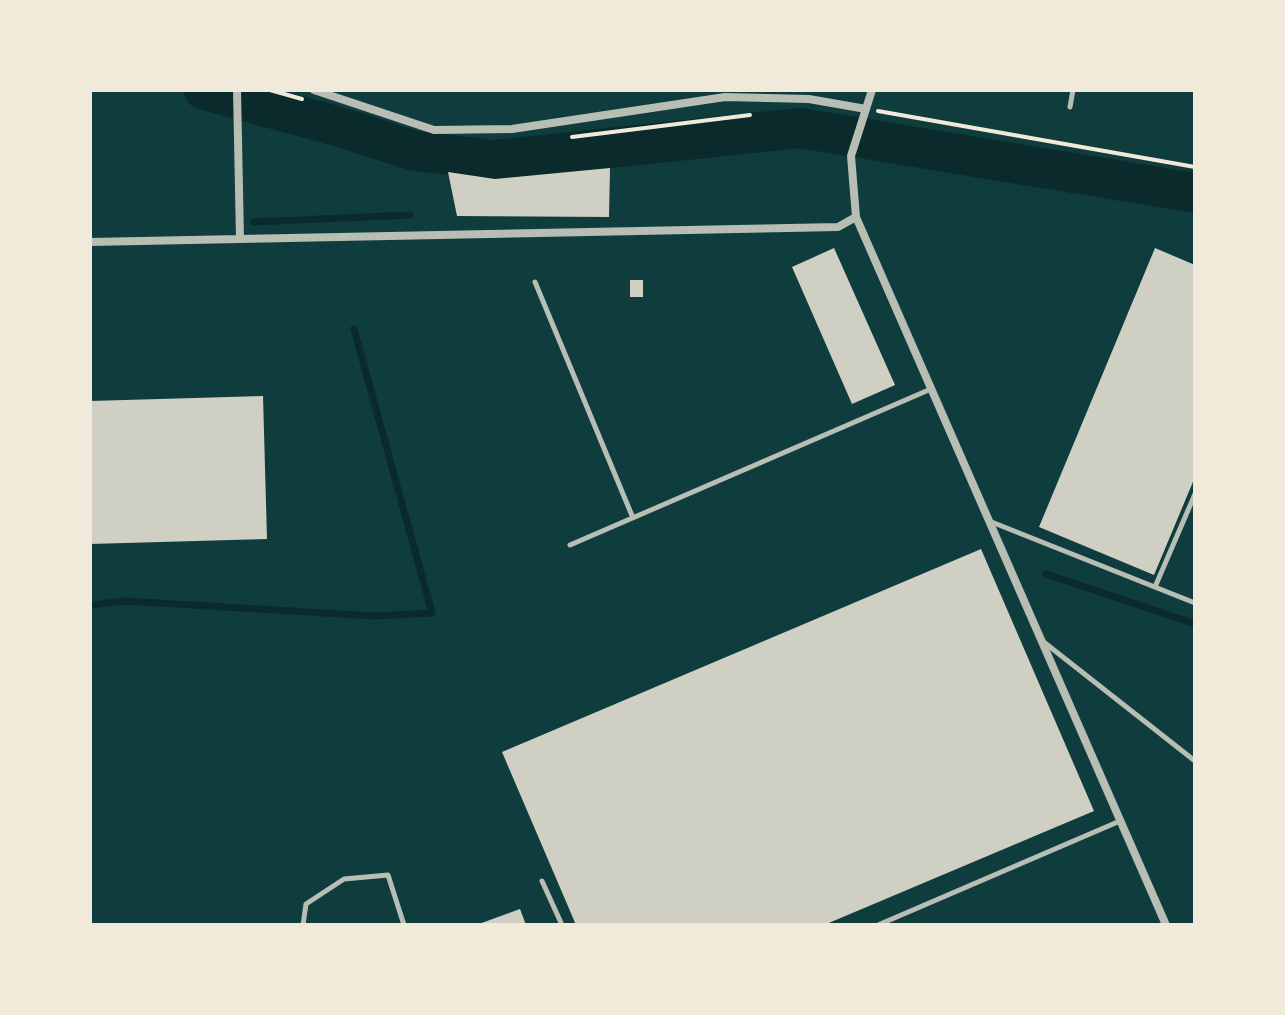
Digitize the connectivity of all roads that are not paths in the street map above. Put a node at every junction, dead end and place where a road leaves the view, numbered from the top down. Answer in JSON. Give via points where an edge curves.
{"nodes":[{"id":1,"x":237,"y":90,"type":"edge"},
{"id":2,"x":314,"y":90,"type":"edge"},
{"id":3,"x":872,"y":90,"type":"edge"},
{"id":4,"x":1073,"y":90,"type":"edge"},
{"id":5,"x":1070,"y":107,"type":"dead end"},
{"id":6,"x":866,"y":110,"type":"junction"},
{"id":7,"x":856,"y":217,"type":"junction"},
{"id":8,"x":240,"y":239,"type":"junction"},
{"id":9,"x":90,"y":242,"type":"edge"},
{"id":10,"x":535,"y":282,"type":"dead end"},
{"id":11,"x":931,"y":389,"type":"junction"},
{"id":12,"x":1195,"y":494,"type":"edge"},
{"id":13,"x":633,"y":518,"type":"junction"},
{"id":14,"x":988,"y":520,"type":"junction"},
{"id":15,"x":570,"y":545,"type":"dead end"},
{"id":16,"x":1155,"y":587,"type":"junction"},
{"id":17,"x":1195,"y":603,"type":"edge"},
{"id":18,"x":1039,"y":638,"type":"junction"},
{"id":19,"x":1195,"y":761,"type":"edge"},
{"id":20,"x":1120,"y":821,"type":"junction"},
{"id":21,"x":542,"y":881,"type":"dead end"},
{"id":22,"x":303,"y":925,"type":"edge"},
{"id":23,"x":404,"y":925,"type":"edge"},
{"id":24,"x":562,"y":925,"type":"edge"},
{"id":25,"x":878,"y":925,"type":"edge"},
{"id":26,"x":1166,"y":925,"type":"edge"}],
"edges":[{"from":1,"to":8,"type":"street"},
{"from":2,"to":6,"type":"street","via":[[434,130],[512,129],[725,97],[809,99]]},
{"from":3,"to":6,"type":"street"},
{"from":4,"to":5,"type":"lane"},
{"from":6,"to":7,"type":"street","via":[[851,156]]},
{"from":7,"to":8,"type":"street","via":[[838,227]]},
{"from":7,"to":11,"type":"street"},
{"from":8,"to":9,"type":"street"},
{"from":10,"to":13,"type":"lane"},
{"from":11,"to":13,"type":"lane"},
{"from":11,"to":14,"type":"street"},
{"from":12,"to":16,"type":"lane"},
{"from":13,"to":15,"type":"lane"},
{"from":14,"to":16,"type":"lane"},
{"from":14,"to":18,"type":"street"},
{"from":16,"to":17,"type":"lane"},
{"from":18,"to":19,"type":"lane"},
{"from":18,"to":20,"type":"street"},
{"from":20,"to":25,"type":"lane"},
{"from":20,"to":26,"type":"street"},
{"from":21,"to":24,"type":"lane"},
{"from":22,"to":23,"type":"lane","via":[[306,904],[344,879],[388,875]]}]}
